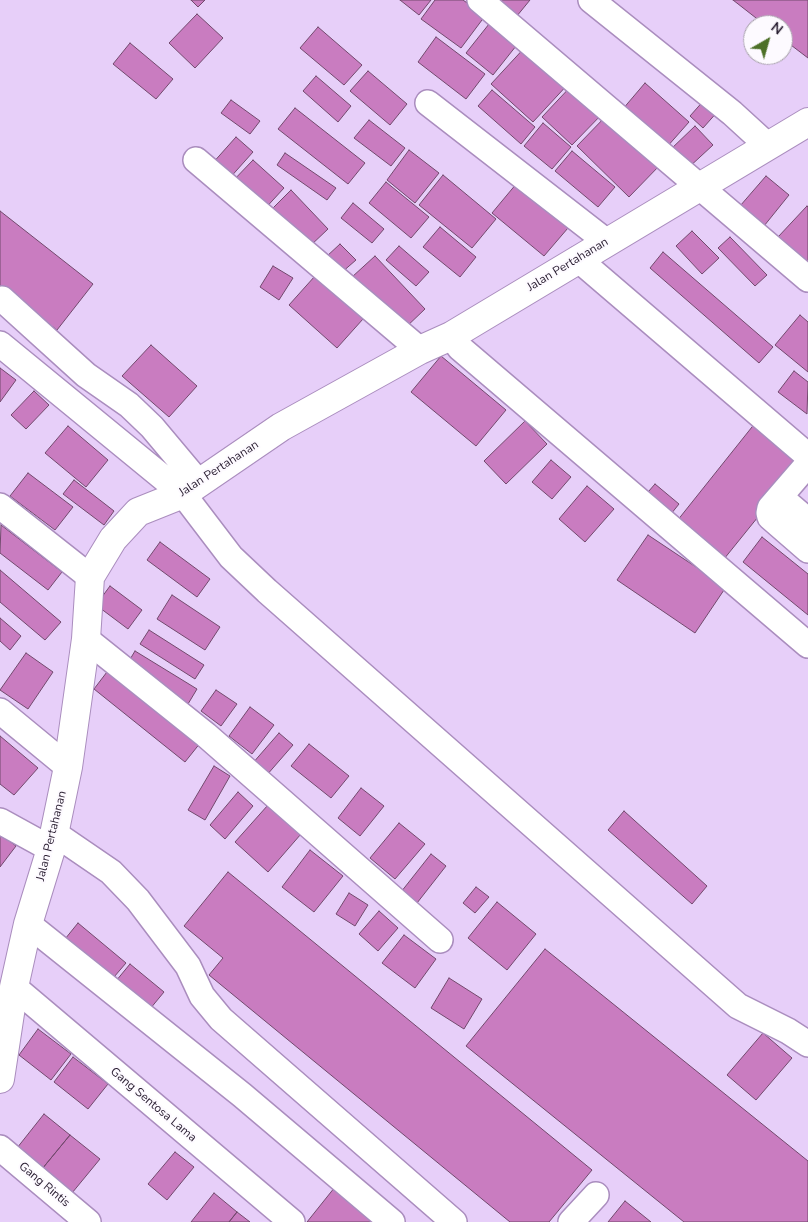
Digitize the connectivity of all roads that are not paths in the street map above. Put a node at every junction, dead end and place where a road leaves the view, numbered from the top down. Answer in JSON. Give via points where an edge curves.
{"nodes":[{"id":1,"x":480,"y":0,"type":"edge"},
{"id":2,"x":591,"y":0,"type":"edge"},
{"id":3,"x":428,"y":103,"type":"dead end"},
{"id":4,"x":808,"y":122,"type":"edge"},
{"id":5,"x":767,"y":145,"type":"junction"},
{"id":6,"x":196,"y":160,"type":"dead end"},
{"id":7,"x":700,"y":187,"type":"junction"},
{"id":8,"x":607,"y":242,"type":"junction"},
{"id":9,"x":578,"y":258,"type":"junction"},
{"id":10,"x":808,"y":279,"type":"edge"},
{"id":11,"x":2,"y":299,"type":"dead end"},
{"id":12,"x":451,"y":336,"type":"junction"},
{"id":13,"x":0,"y":344,"type":"edge"},
{"id":14,"x":420,"y":350,"type":"junction"},
{"id":15,"x":808,"y":456,"type":"edge"},
{"id":16,"x":808,"y":464,"type":"edge"},
{"id":17,"x":191,"y":489,"type":"junction"},
{"id":18,"x":780,"y":497,"type":"junction"},
{"id":19,"x":0,"y":506,"type":"edge"},
{"id":20,"x":808,"y":521,"type":"edge"},
{"id":21,"x":808,"y":550,"type":"edge"},
{"id":22,"x":90,"y":577,"type":"junction"},
{"id":23,"x":86,"y":639,"type":"junction"},
{"id":24,"x":808,"y":645,"type":"edge"},
{"id":25,"x":0,"y":711,"type":"edge"},
{"id":26,"x":68,"y":767,"type":"junction"},
{"id":27,"x":0,"y":821,"type":"edge"},
{"id":28,"x":53,"y":841,"type":"junction"},
{"id":29,"x":28,"y":924,"type":"junction"},
{"id":30,"x":440,"y":940,"type":"dead end"},
{"id":31,"x":14,"y":988,"type":"junction"},
{"id":32,"x":808,"y":1044,"type":"edge"},
{"id":33,"x":0,"y":1079,"type":"edge"},
{"id":34,"x":0,"y":1148,"type":"edge"},
{"id":35,"x":596,"y":1195,"type":"dead end"},
{"id":36,"x":88,"y":1222,"type":"edge"},
{"id":37,"x":292,"y":1222,"type":"edge"},
{"id":38,"x":392,"y":1222,"type":"edge"},
{"id":39,"x":454,"y":1222,"type":"edge"},
{"id":40,"x":571,"y":1222,"type":"edge"}],
"edges":[{"from":1,"to":7,"type":"street"},
{"from":2,"to":5,"type":"street"},
{"from":3,"to":8,"type":"street"},
{"from":4,"to":5,"type":"main road","name":"Jalan Pertahanan"},
{"from":5,"to":7,"type":"main road","name":"Jalan Pertahanan"},
{"from":6,"to":14,"type":"street"},
{"from":7,"to":8,"type":"main road","name":"Jalan Pertahanan"},
{"from":7,"to":10,"type":"street"},
{"from":8,"to":9,"type":"main road","name":"Jalan Pertahanan"},
{"from":9,"to":12,"type":"main road","name":"Jalan Pertahanan"},
{"from":9,"to":15,"type":"street"},
{"from":11,"to":17,"type":"street","via":[[86,375],[129,405]]},
{"from":12,"to":14,"type":"main road","name":"Jalan Pertahanan"},
{"from":12,"to":24,"type":"street","via":[[460,348]]},
{"from":13,"to":17,"type":"street"},
{"from":14,"to":17,"type":"main road","name":"Jalan Pertahanan","via":[[281,427]]},
{"from":16,"to":18,"type":"street"},
{"from":17,"to":22,"type":"main road","name":"Jalan Pertahanan","via":[[138,512],[113,539]]},
{"from":17,"to":32,"type":"street","via":[[231,558],[738,1006]]},
{"from":18,"to":20,"type":"street"},
{"from":18,"to":21,"type":"street","via":[[770,508],[770,517]]},
{"from":19,"to":22,"type":"street"},
{"from":22,"to":23,"type":"main road","name":"Jalan Pertahanan"},
{"from":23,"to":26,"type":"main road","name":"Jalan Pertahanan"},
{"from":23,"to":30,"type":"street","via":[[206,735]]},
{"from":25,"to":26,"type":"street"},
{"from":26,"to":28,"type":"main road","name":"Jalan Pertahanan"},
{"from":27,"to":28,"type":"street"},
{"from":28,"to":29,"type":"main road","name":"Jalan Pertahanan"},
{"from":28,"to":39,"type":"street","via":[[111,872],[138,900],[188,966],[202,996],[221,1019]]},
{"from":29,"to":31,"type":"main road","name":"Jalan Pertahanan"},
{"from":29,"to":38,"type":"street","via":[[242,1095]]},
{"from":31,"to":33,"type":"main road","name":"Jalan Pertahanan"},
{"from":31,"to":37,"type":"street","name":"Gang Sentosa Lama"},
{"from":34,"to":36,"type":"street","name":"Gang Rintis"},
{"from":35,"to":40,"type":"street"}]}
